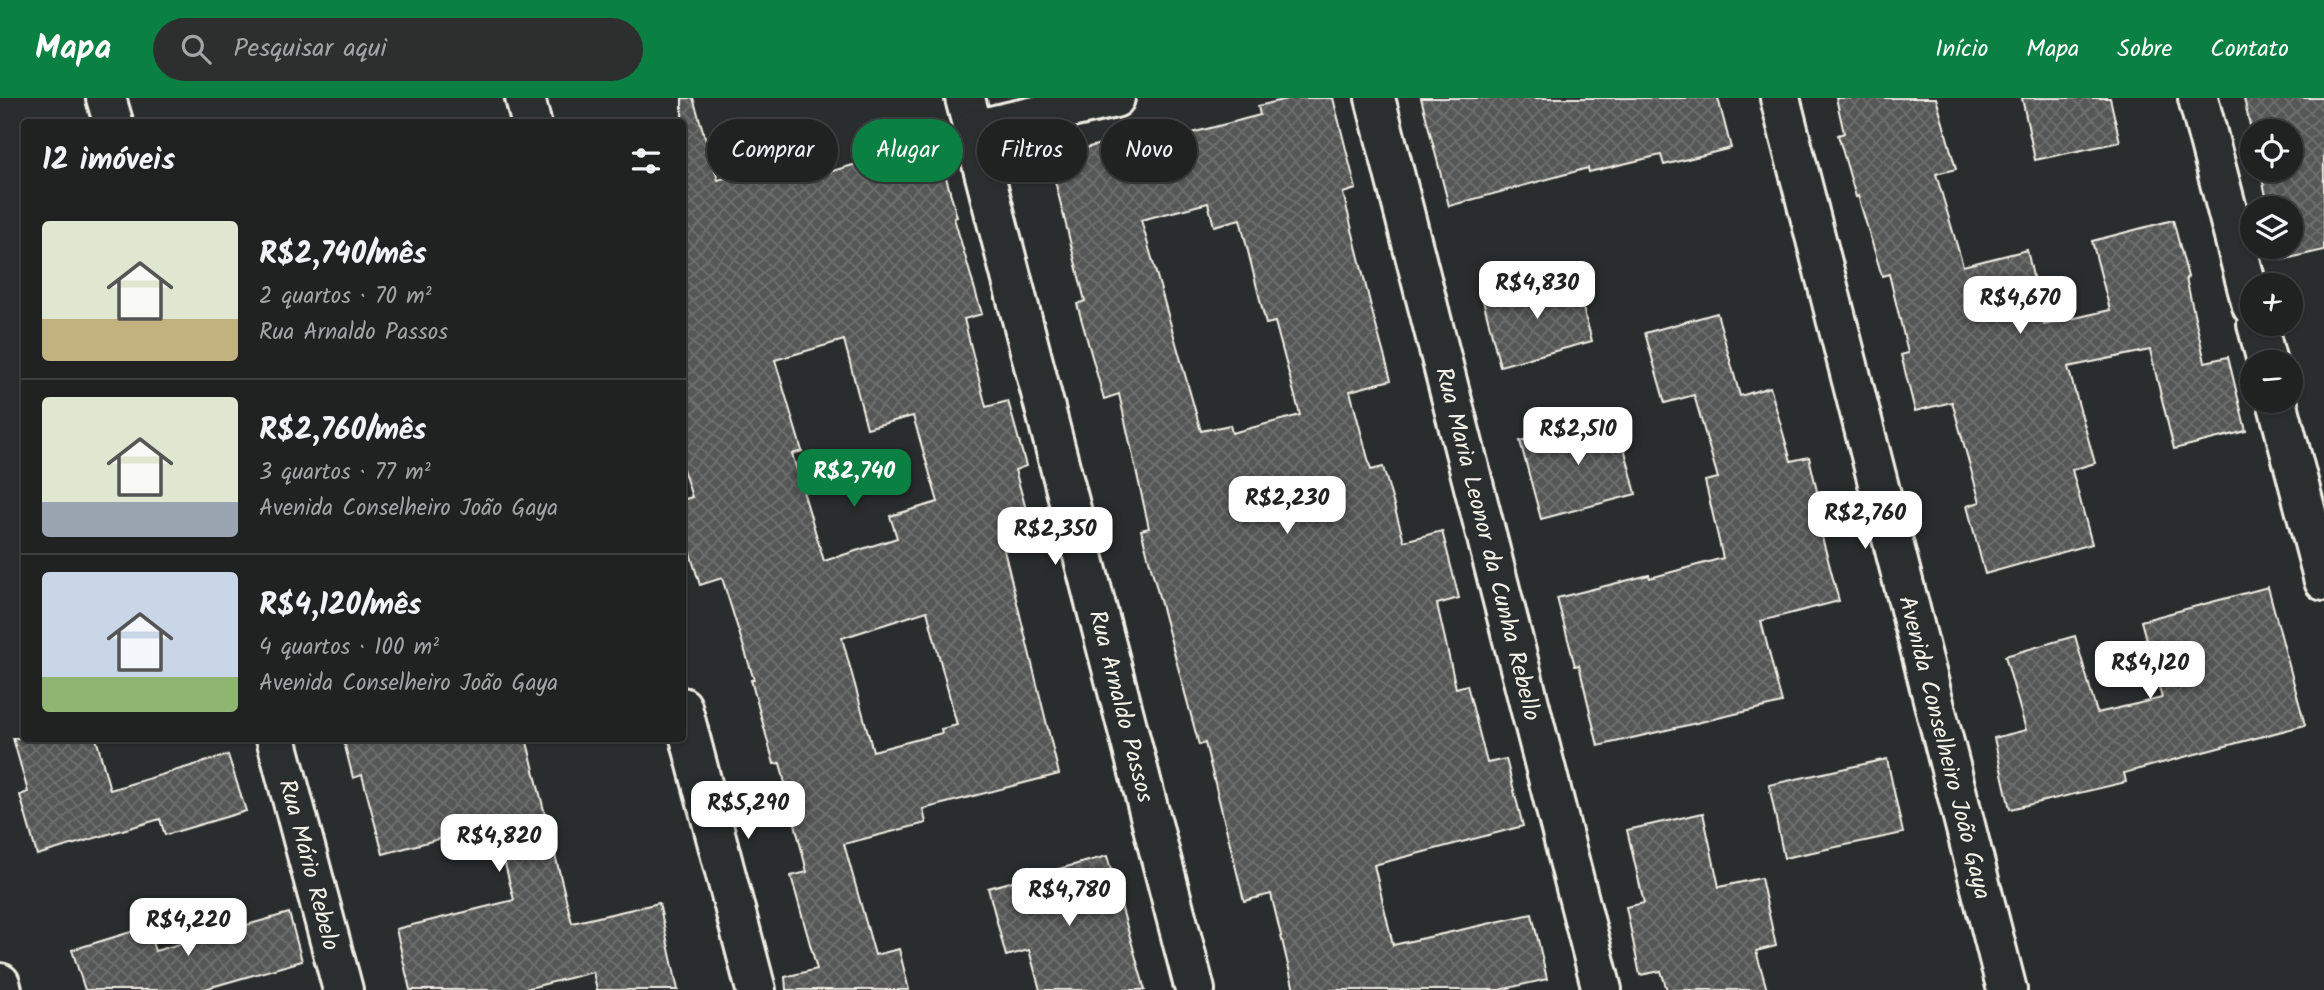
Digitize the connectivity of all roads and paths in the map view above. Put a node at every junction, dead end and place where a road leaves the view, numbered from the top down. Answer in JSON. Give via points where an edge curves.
{"nodes":[{"id":1,"x":106,"y":98,"type":"edge"},
{"id":2,"x":525,"y":98,"type":"edge"},
{"id":3,"x":1115,"y":98,"type":"edge"},
{"id":4,"x":1375,"y":98,"type":"edge"},
{"id":5,"x":1780,"y":98,"type":"edge"},
{"id":6,"x":2198,"y":98,"type":"edge"},
{"id":7,"x":969,"y":114,"type":"edge"},
{"id":8,"x":112,"y":119,"type":"edge"},
{"id":9,"x":530,"y":119,"type":"edge"},
{"id":10,"x":2243,"y":273,"type":"edge"},
{"id":11,"x":2280,"y":413,"type":"edge"},
{"id":12,"x":2324,"y":581,"type":"edge"},
{"id":13,"x":686,"y":722,"type":"edge"},
{"id":14,"x":277,"y":742,"type":"edge"},
{"id":15,"x":0,"y":983,"type":"edge"},
{"id":16,"x":2,"y":990,"type":"edge"},
{"id":17,"x":343,"y":990,"type":"edge"},
{"id":18,"x":756,"y":990,"type":"edge"},
{"id":19,"x":1195,"y":990,"type":"edge"},
{"id":20,"x":1602,"y":990,"type":"edge"},
{"id":21,"x":2007,"y":990,"type":"edge"}],
"edges":[{"from":1,"to":8,"type":"street"},
{"from":2,"to":9,"type":"street"},
{"from":3,"to":7,"type":"street"},
{"from":4,"to":20,"type":"street","name":"Rua Maria Leonor da Cunha Rebello"},
{"from":5,"to":21,"type":"street","name":"Avenida Conselheiro João Gaya"},
{"from":6,"to":10,"type":"street"},
{"from":7,"to":19,"type":"street","name":"Rua Arnaldo Passos"},
{"from":11,"to":12,"type":"street"},
{"from":13,"to":18,"type":"street"},
{"from":14,"to":17,"type":"street","name":"Rua Mário Rebelo"},
{"from":15,"to":16,"type":"street"}]}
